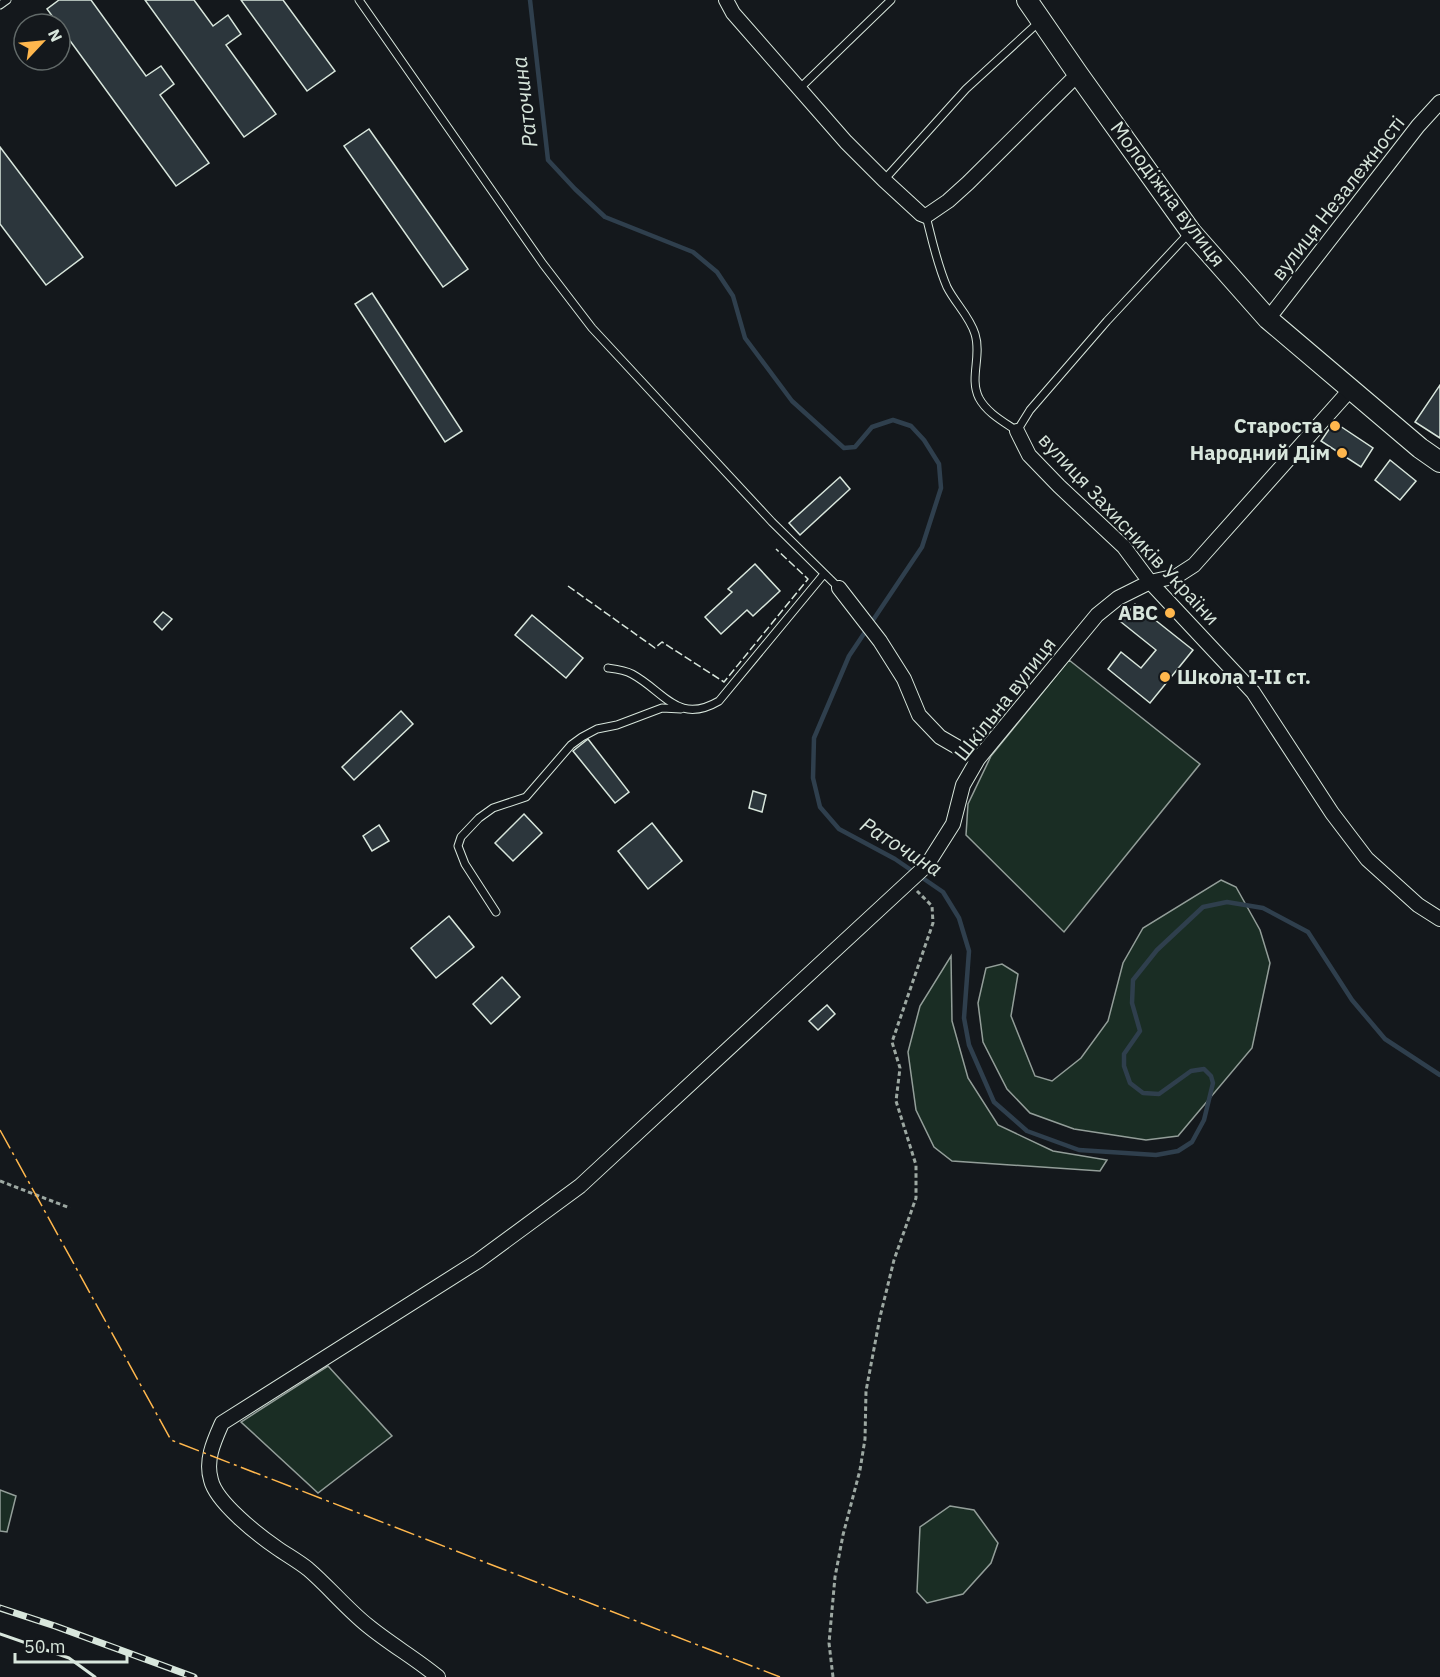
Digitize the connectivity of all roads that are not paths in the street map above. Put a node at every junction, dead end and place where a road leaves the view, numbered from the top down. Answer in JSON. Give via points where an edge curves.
{"nodes":[{"id":1,"x":7,"y":0,"type":"edge"},
{"id":2,"x":359,"y":0,"type":"edge"},
{"id":3,"x":726,"y":0,"type":"edge"},
{"id":4,"x":891,"y":0,"type":"edge"},
{"id":5,"x":1027,"y":0,"type":"edge"},
{"id":6,"x":0,"y":5,"type":"edge"},
{"id":7,"x":1041,"y":20,"type":"junction"},
{"id":8,"x":1078,"y":74,"type":"junction"},
{"id":9,"x":800,"y":89,"type":"junction"},
{"id":10,"x":1440,"y":102,"type":"edge"},
{"id":11,"x":884,"y":180,"type":"junction"},
{"id":12,"x":926,"y":216,"type":"junction"},
{"id":13,"x":1191,"y":231,"type":"junction"},
{"id":14,"x":1268,"y":319,"type":"junction"},
{"id":15,"x":1350,"y":390,"type":"junction"},
{"id":16,"x":1017,"y":431,"type":"junction"},
{"id":17,"x":1440,"y":462,"type":"edge"},
{"id":18,"x":824,"y":574,"type":"junction"},
{"id":19,"x":1150,"y":582,"type":"junction"},
{"id":20,"x":839,"y":588,"type":"joint"},
{"id":21,"x":608,"y":668,"type":"dead end"},
{"id":22,"x":681,"y":709,"type":"junction"},
{"id":23,"x":978,"y":759,"type":"junction"},
{"id":24,"x":496,"y":912,"type":"dead end"},
{"id":25,"x":1440,"y":919,"type":"edge"},
{"id":26,"x":438,"y":1677,"type":"edge"}],
"edges":[{"from":1,"to":6,"type":"lane"},
{"from":2,"to":18,"type":"lane","via":[[592,328]]},
{"from":3,"to":9,"type":"street"},
{"from":4,"to":9,"type":"lane"},
{"from":5,"to":7,"type":"street","name":"Молодіжна вулиця"},
{"from":7,"to":8,"type":"street","name":"Молодіжна вулиця"},
{"from":7,"to":11,"type":"lane","via":[[966,89]]},
{"from":8,"to":12,"type":"street","via":[[968,183]]},
{"from":8,"to":13,"type":"street","name":"Молодіжна вулиця"},
{"from":9,"to":11,"type":"street"},
{"from":10,"to":14,"type":"street","name":"вулиця Незалежності"},
{"from":11,"to":12,"type":"street"},
{"from":12,"to":16,"type":"lane","name":"вулиця Захисників України","via":[[947,288],[975,335],[975,388],[996,417]]},
{"from":13,"to":14,"type":"street","name":"Молодіжна вулиця"},
{"from":13,"to":16,"type":"lane","via":[[1107,321],[1030,410]]},
{"from":14,"to":15,"type":"street","name":"Молодіжна вулиця"},
{"from":15,"to":17,"type":"street","name":"Молодіжна вулиця"},
{"from":15,"to":19,"type":"street","name":"Шкільна вулиця","via":[[1194,565],[1177,576]]},
{"from":16,"to":19,"type":"street","name":"вулиця Захисників України","via":[[1029,454],[1124,547]]},
{"from":18,"to":20,"type":"lane"},
{"from":18,"to":22,"type":"lane","via":[[719,701],[696,711]]},
{"from":19,"to":23,"type":"street","name":"Шкільна вулиця","via":[[1118,598],[1097,615]]},
{"from":19,"to":25,"type":"street","name":"вулиця Захисників України","via":[[1254,692],[1332,813],[1367,859],[1418,905]]},
{"from":20,"to":23,"type":"street","via":[[880,640],[904,679],[919,715],[940,737]]},
{"from":21,"to":22,"type":"lane","via":[[630,673]]},
{"from":22,"to":24,"type":"lane","via":[[662,708],[582,737],[526,797],[494,808],[461,837],[458,846],[465,864]]},
{"from":23,"to":26,"type":"street","name":"Шкільна вулиця","via":[[963,785],[953,825],[927,865],[580,1186],[478,1261],[222,1423],[209,1463],[217,1494],[276,1547],[306,1567],[367,1625]]}]}
